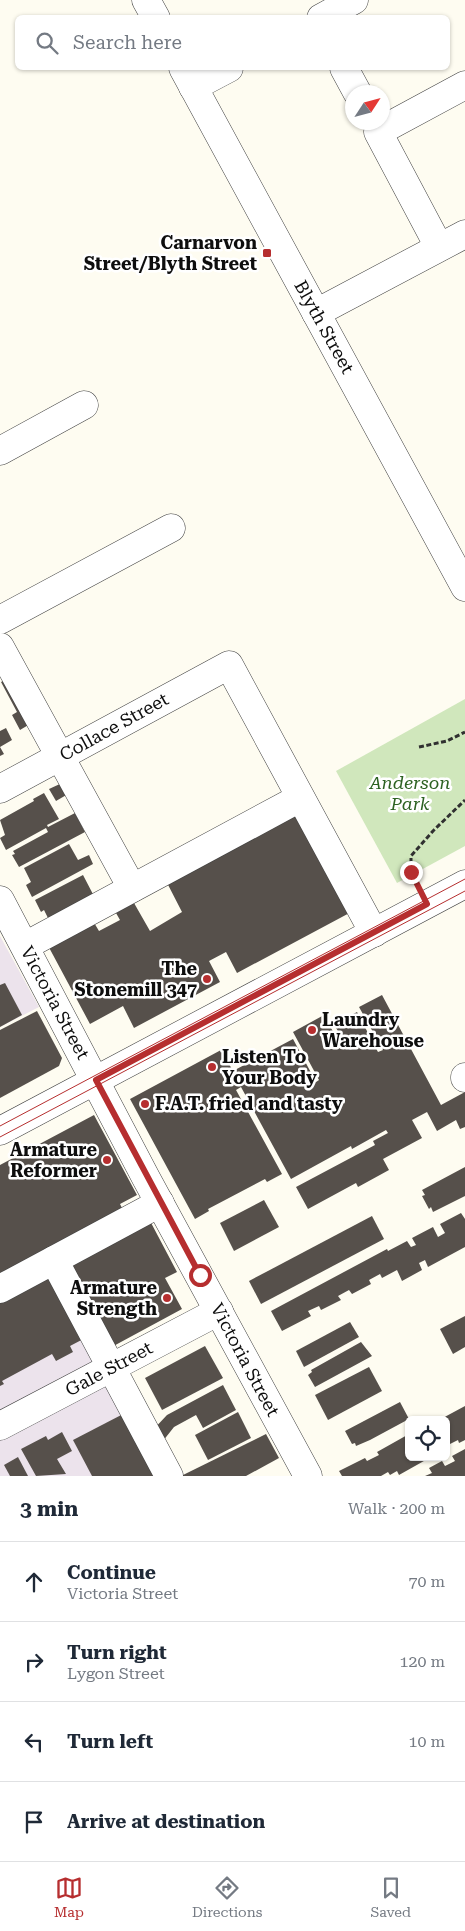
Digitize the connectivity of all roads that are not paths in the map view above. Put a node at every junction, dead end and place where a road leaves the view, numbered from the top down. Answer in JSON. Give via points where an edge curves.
{"nodes":[{"id":1,"x":146,"y":0,"type":"edge"},
{"id":2,"x":308,"y":0,"type":"edge"},
{"id":3,"x":354,"y":0,"type":"edge"},
{"id":4,"x":154,"y":15,"type":"edge"},
{"id":5,"x":317,"y":15,"type":"edge"},
{"id":6,"x":325,"y":15,"type":"edge"},
{"id":7,"x":220,"y":70,"type":"edge"},
{"id":8,"x":345,"y":70,"type":"edge"},
{"id":9,"x":188,"y":77,"type":"edge"},
{"id":10,"x":354,"y":85,"type":"edge"},
{"id":11,"x":465,"y":85,"type":"edge"},
{"id":12,"x":390,"y":120,"type":"edge"},
{"id":13,"x":378,"y":130,"type":"edge"},
{"id":14,"x":465,"y":234,"type":"edge"},
{"id":15,"x":439,"y":247,"type":"junction"},
{"id":16,"x":316,"y":313,"type":"junction"},
{"id":17,"x":84,"y":405,"type":"dead end"},
{"id":18,"x":0,"y":451,"type":"edge"},
{"id":19,"x":171,"y":528,"type":"dead end"},
{"id":20,"x":465,"y":587,"type":"edge"},
{"id":21,"x":0,"y":620,"type":"edge"},
{"id":22,"x":0,"y":646,"type":"edge"},
{"id":23,"x":60,"y":757,"type":"junction"},
{"id":24,"x":0,"y":789,"type":"edge"},
{"id":25,"x":300,"y":798,"type":"junction"},
{"id":26,"x":465,"y":884,"type":"edge"},
{"id":27,"x":132,"y":888,"type":"junction"},
{"id":28,"x":0,"y":900,"type":"edge"},
{"id":29,"x":374,"y":933,"type":"junction"},
{"id":30,"x":25,"y":946,"type":"junction"},
{"id":31,"x":96,"y":1080,"type":"junction"},
{"id":32,"x":0,"y":1131,"type":"edge"},
{"id":33,"x":160,"y":1203,"type":"junction"},
{"id":34,"x":54,"y":1260,"type":"junction"},
{"id":35,"x":0,"y":1289,"type":"edge"},
{"id":36,"x":218,"y":1311,"type":"junction"},
{"id":37,"x":111,"y":1367,"type":"junction"},
{"id":38,"x":0,"y":1426,"type":"edge"},
{"id":39,"x":169,"y":1476,"type":"edge"},
{"id":40,"x":308,"y":1476,"type":"edge"}],
"edges":[{"from":1,"to":4,"type":"street"},
{"from":2,"to":5,"type":"street"},
{"from":3,"to":6,"type":"street"},
{"from":7,"to":9,"type":"street"},
{"from":8,"to":10,"type":"street"},
{"from":9,"to":16,"type":"street","name":"Blyth Street"},
{"from":11,"to":12,"type":"street"},
{"from":13,"to":15,"type":"street"},
{"from":14,"to":15,"type":"street"},
{"from":15,"to":16,"type":"street"},
{"from":16,"to":20,"type":"street","name":"Blyth Street"},
{"from":17,"to":18,"type":"street"},
{"from":19,"to":21,"type":"street"},
{"from":22,"to":23,"type":"street"},
{"from":23,"to":24,"type":"street","name":"Collace Street"},
{"from":23,"to":25,"type":"street","name":"Collace Street","via":[[228,665]]},
{"from":23,"to":27,"type":"street"},
{"from":25,"to":27,"type":"street"},
{"from":25,"to":29,"type":"street"},
{"from":26,"to":29,"type":"street"},
{"from":27,"to":30,"type":"street"},
{"from":28,"to":30,"type":"street","name":"Victoria Street"},
{"from":29,"to":31,"type":"street"},
{"from":30,"to":31,"type":"street","name":"Victoria Street"},
{"from":31,"to":32,"type":"street"},
{"from":31,"to":33,"type":"street","name":"Victoria Street"},
{"from":33,"to":34,"type":"street"},
{"from":33,"to":36,"type":"street","name":"Victoria Street"},
{"from":34,"to":35,"type":"street"},
{"from":34,"to":37,"type":"street"},
{"from":36,"to":37,"type":"street","name":"Gale Street"},
{"from":36,"to":40,"type":"street","name":"Victoria Street"},
{"from":37,"to":38,"type":"street","name":"Gale Street"},
{"from":37,"to":39,"type":"street"}]}
